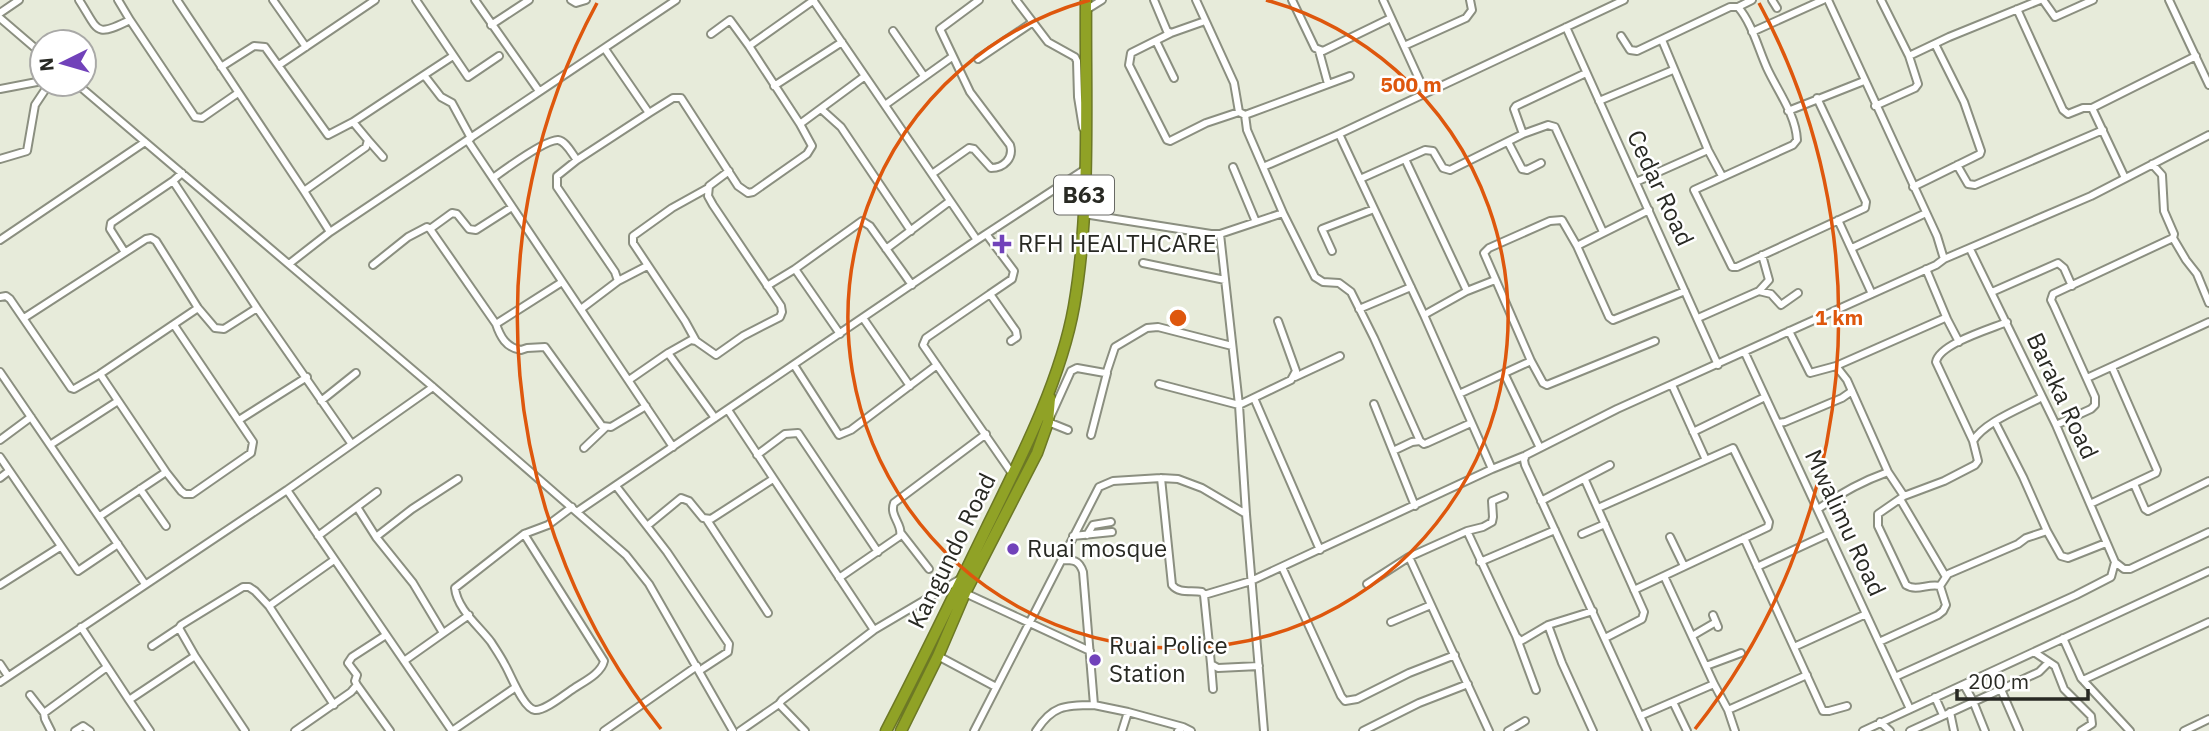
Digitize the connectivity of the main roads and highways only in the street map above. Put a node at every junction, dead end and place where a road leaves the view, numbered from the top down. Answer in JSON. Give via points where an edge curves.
{"nodes":[{"id":1,"x":1093,"y":2,"type":"edge"},
{"id":2,"x":1051,"y":387,"type":"junction"},
{"id":3,"x":1024,"y":449,"type":"junction"},
{"id":4,"x":1037,"y":453,"type":"junction"},
{"id":5,"x":886,"y":731,"type":"edge"},
{"id":6,"x":901,"y":731,"type":"edge"}],
"edges":[{"from":1,"to":2,"type":"highway","name":"Kangundo Road","number":"B63","via":[[1080,266],[1074,308]]},
{"from":2,"to":3,"type":"highway","name":"Kangundo Road","number":"B63"},
{"from":2,"to":4,"type":"highway","name":"Kangundo Road","number":"B63","via":[[1048,422]]},
{"from":3,"to":4,"type":"highway"},
{"from":3,"to":5,"type":"highway","name":"Kangundo Road","number":"B63"},
{"from":4,"to":6,"type":"highway","name":"Kangundo Road","number":"B63"}]}
